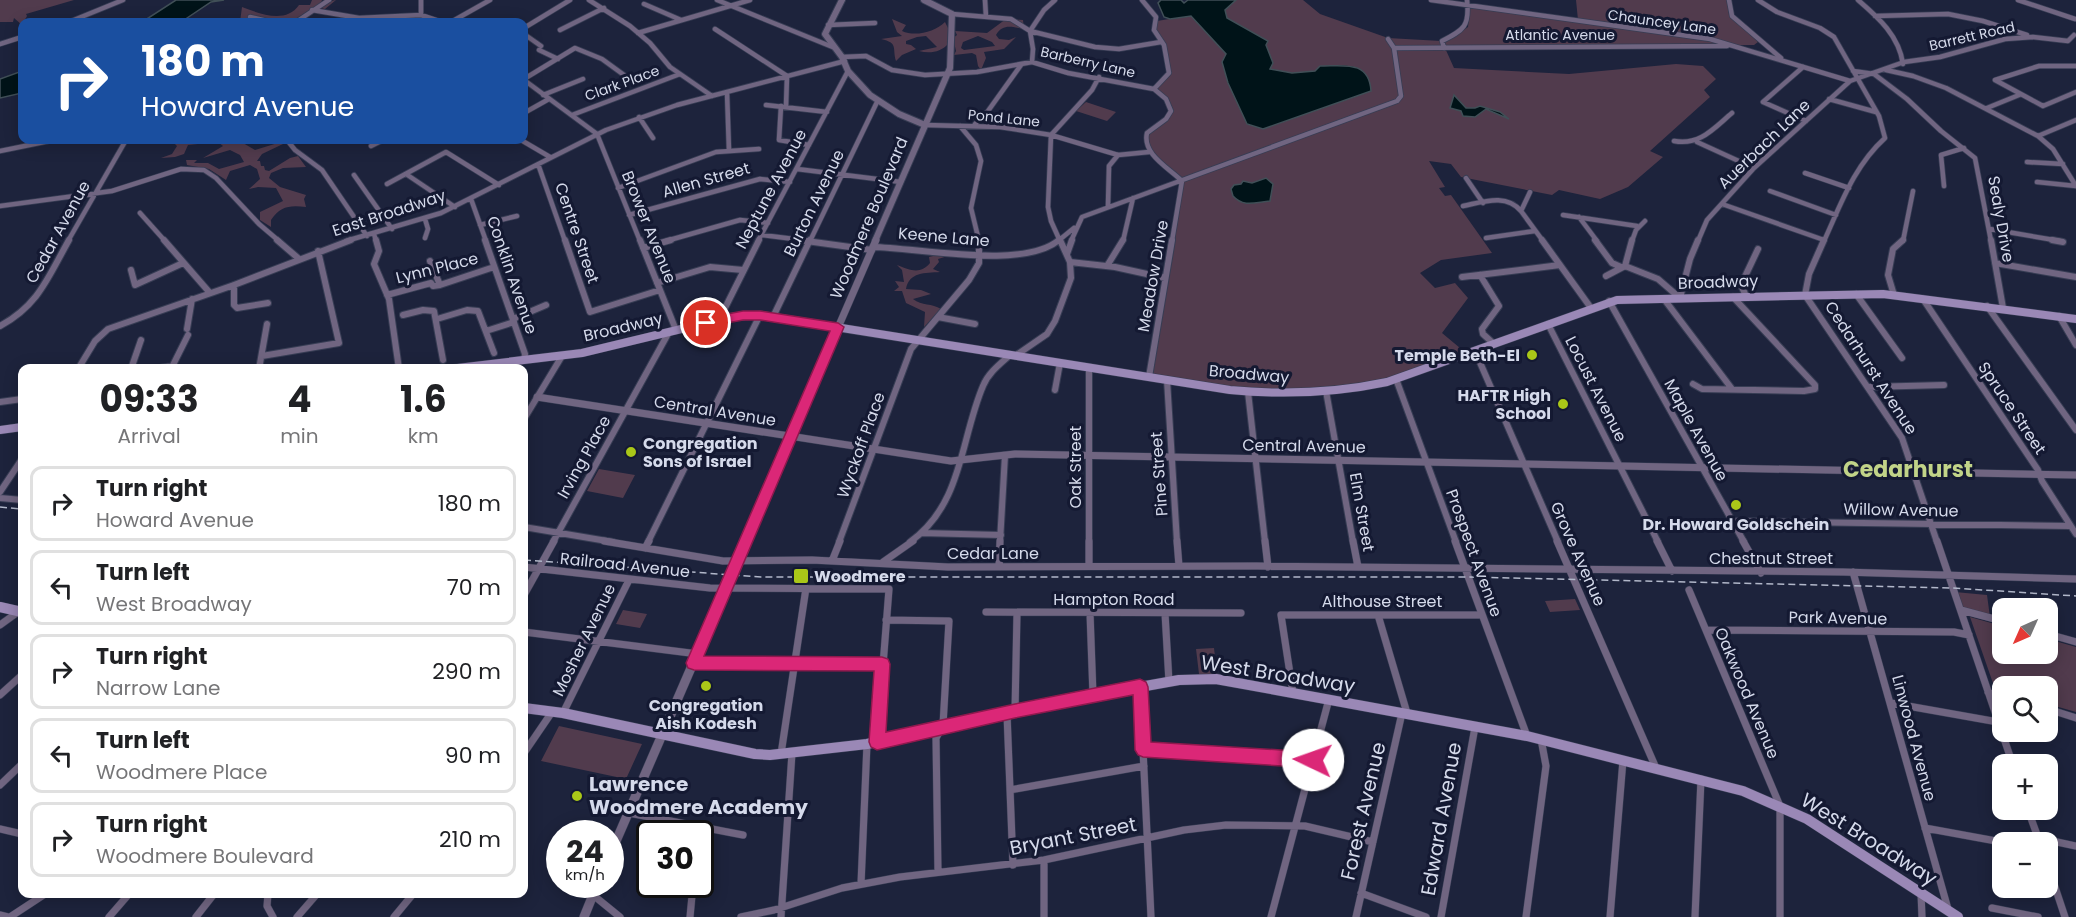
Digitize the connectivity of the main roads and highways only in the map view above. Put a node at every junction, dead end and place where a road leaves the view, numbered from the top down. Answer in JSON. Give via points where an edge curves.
{"nodes":[{"id":1,"x":2076,"y":319,"type":"edge"},
{"id":2,"x":493,"y":364,"type":"edge"},
{"id":3,"x":18,"y":428,"type":"edge"},
{"id":4,"x":0,"y":430,"type":"edge"},
{"id":5,"x":0,"y":607,"type":"edge"},
{"id":6,"x":18,"y":612,"type":"edge"},
{"id":7,"x":528,"y":709,"type":"edge"},
{"id":8,"x":1953,"y":914,"type":"edge"}],
"edges":[{"from":1,"to":2,"type":"main road","name":"Broadway","via":[[1894,295],[1609,301],[1396,379],[1370,386],[1290,394],[1167,380],[760,315],[743,315],[562,356]]},
{"from":3,"to":4,"type":"main road"},
{"from":5,"to":6,"type":"main road"},
{"from":7,"to":8,"type":"main road","name":"West Broadway","via":[[755,754],[786,753],[872,743],[1093,695],[1169,682],[1216,679],[1527,736],[1743,791],[1807,819]]}]}
